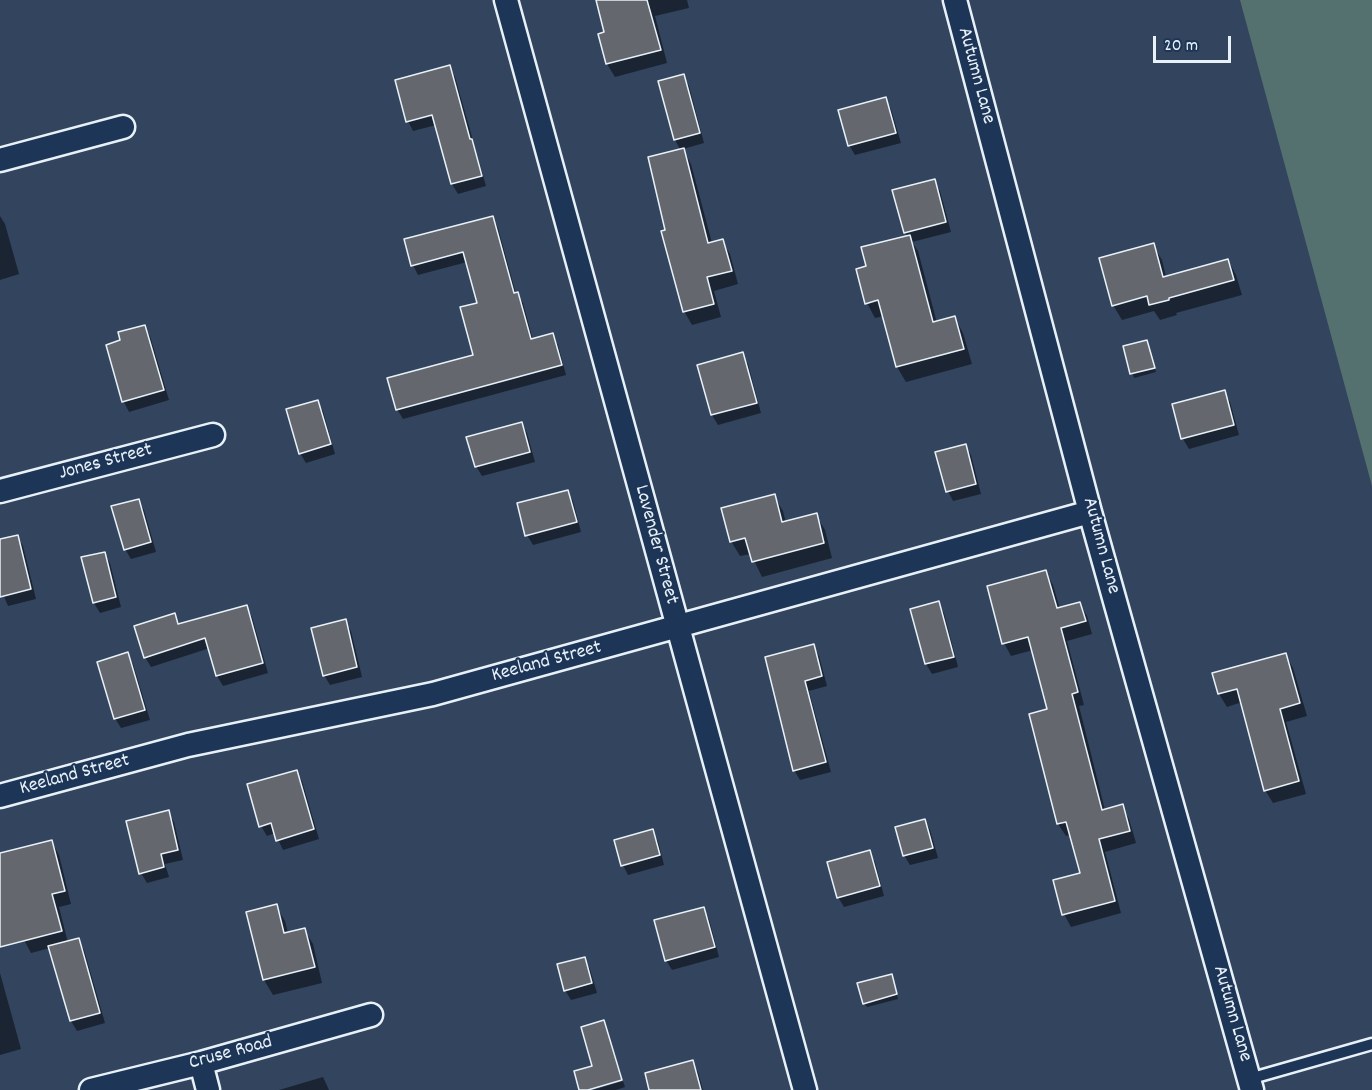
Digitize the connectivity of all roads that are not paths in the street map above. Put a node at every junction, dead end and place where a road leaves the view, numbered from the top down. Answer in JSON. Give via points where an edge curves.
{"nodes":[{"id":1,"x":506,"y":0,"type":"edge"},
{"id":2,"x":955,"y":0,"type":"edge"},
{"id":3,"x":123,"y":127,"type":"dead end"},
{"id":4,"x":0,"y":160,"type":"edge"},
{"id":5,"x":213,"y":435,"type":"dead end"},
{"id":6,"x":0,"y":491,"type":"edge"},
{"id":7,"x":1090,"y":512,"type":"junction"},
{"id":8,"x":677,"y":627,"type":"junction"},
{"id":9,"x":0,"y":796,"type":"edge"},
{"id":10,"x":370,"y":1015,"type":"dead end"},
{"id":11,"x":1372,"y":1044,"type":"edge"},
{"id":12,"x":201,"y":1063,"type":"junction"},
{"id":13,"x":1251,"y":1084,"type":"edge"},
{"id":14,"x":91,"y":1090,"type":"edge"},
{"id":15,"x":208,"y":1090,"type":"edge"},
{"id":16,"x":805,"y":1090,"type":"edge"}],
"edges":[{"from":1,"to":8,"type":"street","name":"Lavender Street"},
{"from":2,"to":7,"type":"street","name":"Autumn Lane"},
{"from":3,"to":4,"type":"street"},
{"from":5,"to":6,"type":"street","name":"Jones Street"},
{"from":7,"to":8,"type":"street","name":"Keeland Street"},
{"from":7,"to":13,"type":"street","name":"Autumn Lane"},
{"from":8,"to":9,"type":"street","name":"Keeland Street","via":[[433,694],[188,745]]},
{"from":8,"to":16,"type":"street","name":"Lavender Street"},
{"from":10,"to":12,"type":"street","name":"Cruse Road"},
{"from":11,"to":13,"type":"lane"},
{"from":12,"to":14,"type":"street","name":"Cruse Road"},
{"from":12,"to":15,"type":"street"}]}
